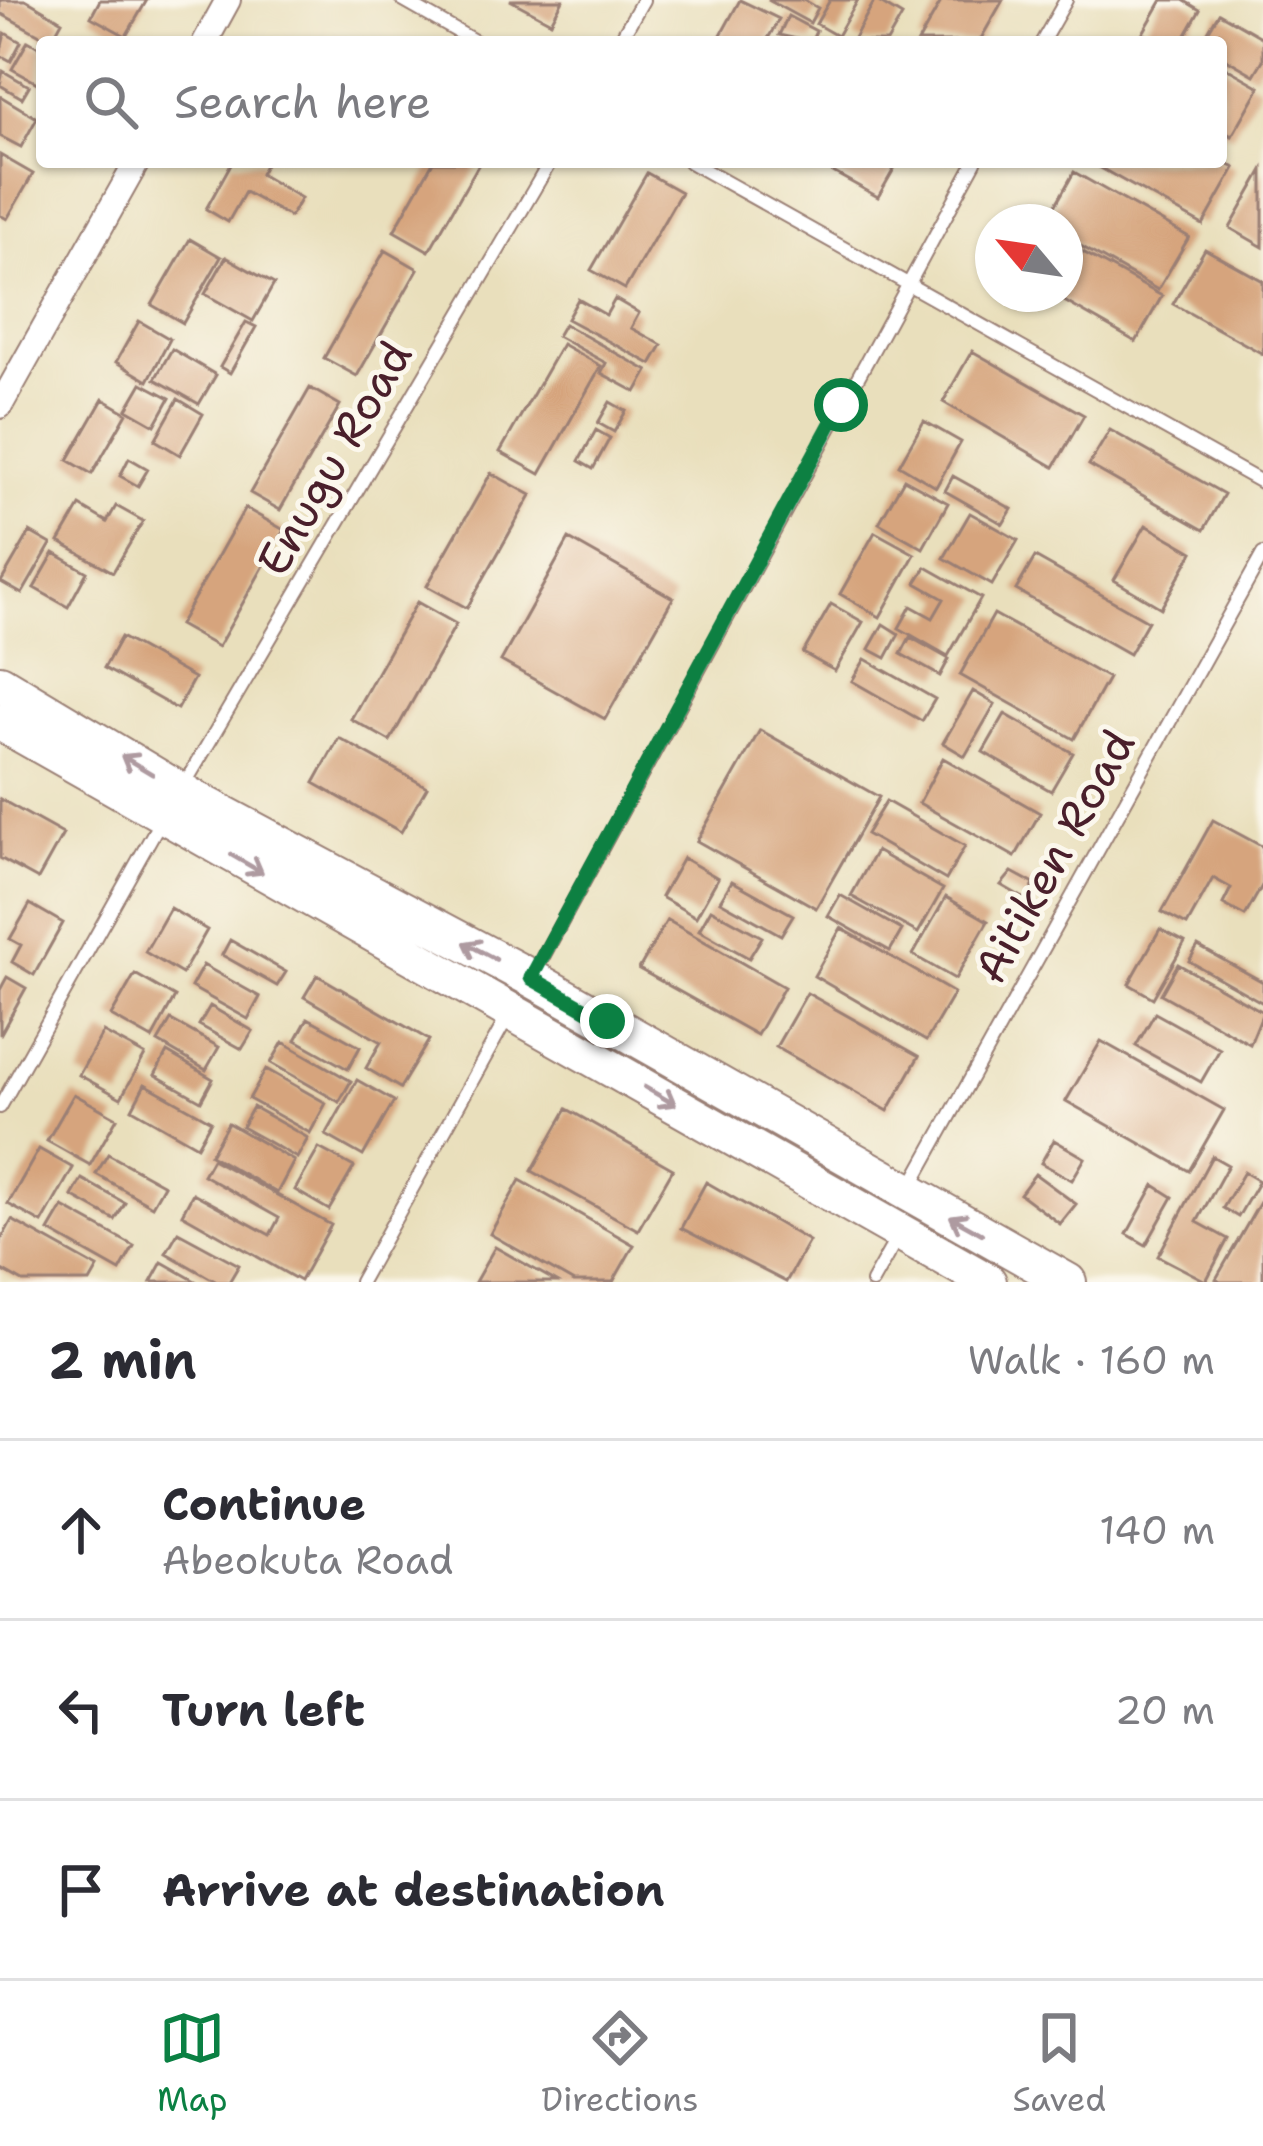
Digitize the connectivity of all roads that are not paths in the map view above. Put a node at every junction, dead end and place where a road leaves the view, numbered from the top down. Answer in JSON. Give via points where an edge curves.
{"nodes":[{"id":1,"x":228,"y":0,"type":"edge"},
{"id":2,"x":402,"y":0,"type":"edge"},
{"id":3,"x":643,"y":0,"type":"edge"},
{"id":4,"x":1066,"y":0,"type":"edge"},
{"id":5,"x":208,"y":36,"type":"edge"},
{"id":6,"x":465,"y":36,"type":"edge"},
{"id":7,"x":622,"y":36,"type":"edge"},
{"id":8,"x":1045,"y":36,"type":"edge"},
{"id":9,"x":134,"y":168,"type":"edge"},
{"id":10,"x":546,"y":168,"type":"edge"},
{"id":11,"x":701,"y":168,"type":"edge"},
{"id":12,"x":972,"y":168,"type":"edge"},
{"id":13,"x":908,"y":283,"type":"junction"},
{"id":14,"x":0,"y":406,"type":"edge"},
{"id":15,"x":1263,"y":483,"type":"edge"},
{"id":16,"x":1263,"y":554,"type":"edge"},
{"id":17,"x":0,"y":683,"type":"edge"},
{"id":18,"x":0,"y":722,"type":"edge"},
{"id":19,"x":172,"y":803,"type":"junction"},
{"id":20,"x":392,"y":903,"type":"junction"},
{"id":21,"x":372,"y":936,"type":"junction"},
{"id":22,"x":531,"y":978,"type":"junction"},
{"id":23,"x":511,"y":1011,"type":"junction"},
{"id":24,"x":0,"y":1107,"type":"edge"},
{"id":25,"x":908,"y":1192,"type":"junction"},
{"id":26,"x":899,"y":1233,"type":"junction"},
{"id":27,"x":360,"y":1282,"type":"edge"},
{"id":28,"x":872,"y":1282,"type":"edge"},
{"id":29,"x":988,"y":1282,"type":"edge"},
{"id":30,"x":1068,"y":1282,"type":"edge"}],
"edges":[{"from":1,"to":5,"type":"street"},
{"from":2,"to":6,"type":"lane"},
{"from":3,"to":7,"type":"lane"},
{"from":4,"to":8,"type":"lane"},
{"from":9,"to":14,"type":"street"},
{"from":10,"to":19,"type":"lane","name":"Enugu Road"},
{"from":11,"to":13,"type":"lane"},
{"from":12,"to":13,"type":"lane"},
{"from":13,"to":15,"type":"lane"},
{"from":13,"to":22,"type":"lane"},
{"from":16,"to":25,"type":"lane","name":"Aitiken Road"},
{"from":19,"to":17,"type":"main road","one_way":true},
{"from":18,"to":19,"type":"main road"},
{"from":19,"to":20,"type":"main road"},
{"from":19,"to":21,"type":"main road","one_way":true},
{"from":19,"to":24,"type":"lane","name":"Enugu Road"},
{"from":20,"to":21,"type":"main road"},
{"from":22,"to":20,"type":"main road","one_way":true},
{"from":21,"to":23,"type":"main road"},
{"from":22,"to":25,"type":"main road"},
{"from":23,"to":26,"type":"main road","one_way":true},
{"from":23,"to":27,"type":"lane"},
{"from":30,"to":25,"type":"main road","one_way":true},
{"from":26,"to":28,"type":"lane"},
{"from":26,"to":29,"type":"main road"}]}
